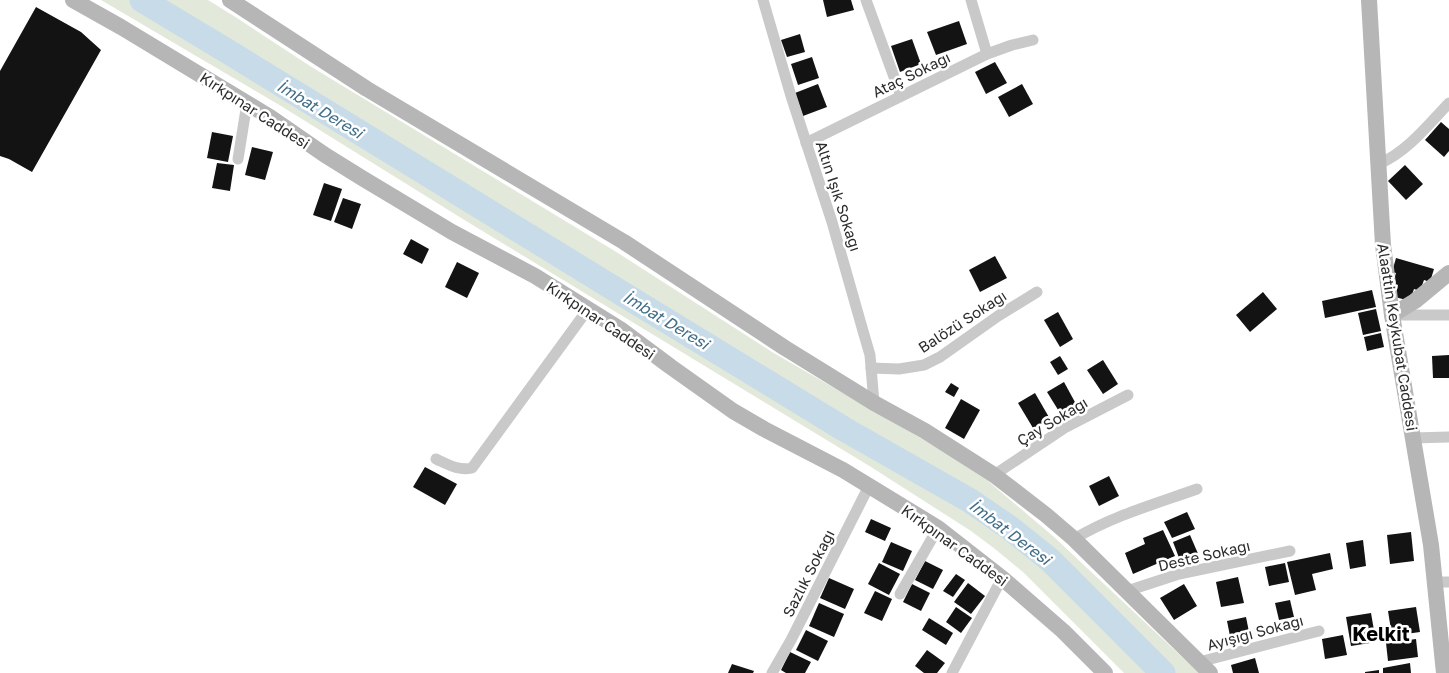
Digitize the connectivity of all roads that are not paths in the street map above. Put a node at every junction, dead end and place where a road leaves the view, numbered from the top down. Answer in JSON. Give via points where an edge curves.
{"nodes":[{"id":1,"x":73,"y":0,"type":"edge"},
{"id":2,"x":230,"y":0,"type":"edge"},
{"id":3,"x":763,"y":0,"type":"edge"},
{"id":4,"x":866,"y":0,"type":"edge"},
{"id":5,"x":971,"y":0,"type":"edge"},
{"id":6,"x":1371,"y":1,"type":"edge"},
{"id":7,"x":1033,"y":40,"type":"dead end"},
{"id":8,"x":987,"y":54,"type":"junction"},
{"id":9,"x":901,"y":96,"type":"junction"},
{"id":10,"x":247,"y":103,"type":"junction"},
{"id":11,"x":1449,"y":103,"type":"edge"},
{"id":12,"x":806,"y":143,"type":"junction"},
{"id":13,"x":238,"y":159,"type":"dead end"},
{"id":14,"x":1379,"y":164,"type":"junction"},
{"id":15,"x":1449,"y":273,"type":"edge"},
{"id":16,"x":1037,"y":292,"type":"dead end"},
{"id":17,"x":588,"y":309,"type":"junction"},
{"id":18,"x":1392,"y":315,"type":"junction"},
{"id":19,"x":1449,"y":315,"type":"edge"},
{"id":20,"x":871,"y":368,"type":"junction"},
{"id":21,"x":1128,"y":395,"type":"dead end"},
{"id":22,"x":874,"y":403,"type":"junction"},
{"id":23,"x":1449,"y":437,"type":"edge"},
{"id":24,"x":1413,"y":438,"type":"junction"},
{"id":25,"x":436,"y":459,"type":"dead end"},
{"id":26,"x":994,"y":476,"type":"junction"},
{"id":27,"x":869,"y":486,"type":"junction"},
{"id":28,"x":1197,"y":489,"type":"dead end"},
{"id":29,"x":938,"y":528,"type":"junction"},
{"id":30,"x":1074,"y":539,"type":"junction"},
{"id":31,"x":1290,"y":551,"type":"dead end"},
{"id":32,"x":1002,"y":578,"type":"junction"},
{"id":33,"x":1442,"y":582,"type":"edge"},
{"id":34,"x":1127,"y":591,"type":"junction"},
{"id":35,"x":900,"y":594,"type":"dead end"},
{"id":36,"x":1319,"y":630,"type":"dead end"},
{"id":37,"x":1205,"y":668,"type":"edge"},
{"id":38,"x":772,"y":673,"type":"edge"},
{"id":39,"x":952,"y":673,"type":"edge"},
{"id":40,"x":1105,"y":673,"type":"edge"},
{"id":41,"x":1444,"y":673,"type":"edge"}],
"edges":[{"from":1,"to":10,"type":"street","name":"Kırkpınar Caddesi"},
{"from":2,"to":22,"type":"street","via":[[367,89],[624,242]]},
{"from":3,"to":12,"type":"street","name":"Altın Işık Sokağı"},
{"from":4,"to":9,"type":"street"},
{"from":5,"to":8,"type":"street"},
{"from":6,"to":14,"type":"street","name":"Alaattin Keykubat Caddesi"},
{"from":7,"to":8,"type":"street","name":"Ataç Sokağı"},
{"from":8,"to":9,"type":"street","name":"Ataç Sokağı"},
{"from":9,"to":12,"type":"street","name":"Ataç Sokağı"},
{"from":10,"to":13,"type":"street"},
{"from":10,"to":17,"type":"street","name":"Kırkpınar Caddesi","via":[[362,178]]},
{"from":11,"to":14,"type":"street","via":[[1410,145]]},
{"from":12,"to":20,"type":"street","name":"Altın Işık Sokağı","via":[[832,222]]},
{"from":14,"to":18,"type":"street","name":"Alaattin Keykubat Caddesi","via":[[1383,245]]},
{"from":15,"to":18,"type":"street"},
{"from":16,"to":20,"type":"street","name":"Balözü Sokağı","via":[[924,365],[899,369]]},
{"from":17,"to":25,"type":"street","via":[[472,468],[455,468]]},
{"from":17,"to":27,"type":"street","name":"Kırkpınar Caddesi","via":[[733,411]]},
{"from":18,"to":19,"type":"street"},
{"from":18,"to":24,"type":"street","name":"Alaattin Keykubat Caddesi"},
{"from":20,"to":22,"type":"street","name":"Altın Işık Sokağı"},
{"from":21,"to":26,"type":"street","name":"Çay Sokağı","via":[[1072,424]]},
{"from":22,"to":26,"type":"street","via":[[925,431]]},
{"from":23,"to":24,"type":"street"},
{"from":24,"to":33,"type":"street","name":"Alaattin Keykubat Caddesi","via":[[1431,545]]},
{"from":26,"to":30,"type":"street"},
{"from":27,"to":29,"type":"street","name":"Kırkpınar Caddesi"},
{"from":27,"to":38,"type":"street","name":"Sazlık Sokağı"},
{"from":28,"to":30,"type":"street","via":[[1111,519]]},
{"from":29,"to":32,"type":"street","name":"Kırkpınar Caddesi"},
{"from":29,"to":35,"type":"street"},
{"from":30,"to":34,"type":"street"},
{"from":31,"to":34,"type":"street","name":"Deste Sokağı","via":[[1186,573]]},
{"from":32,"to":39,"type":"street"},
{"from":32,"to":40,"type":"street","name":"Kırkpınar Caddesi"},
{"from":33,"to":41,"type":"street","name":"Alaattin Keykubat Caddesi"},
{"from":34,"to":37,"type":"street"},
{"from":36,"to":37,"type":"street","name":"Ayışığı Sokağı"}]}
